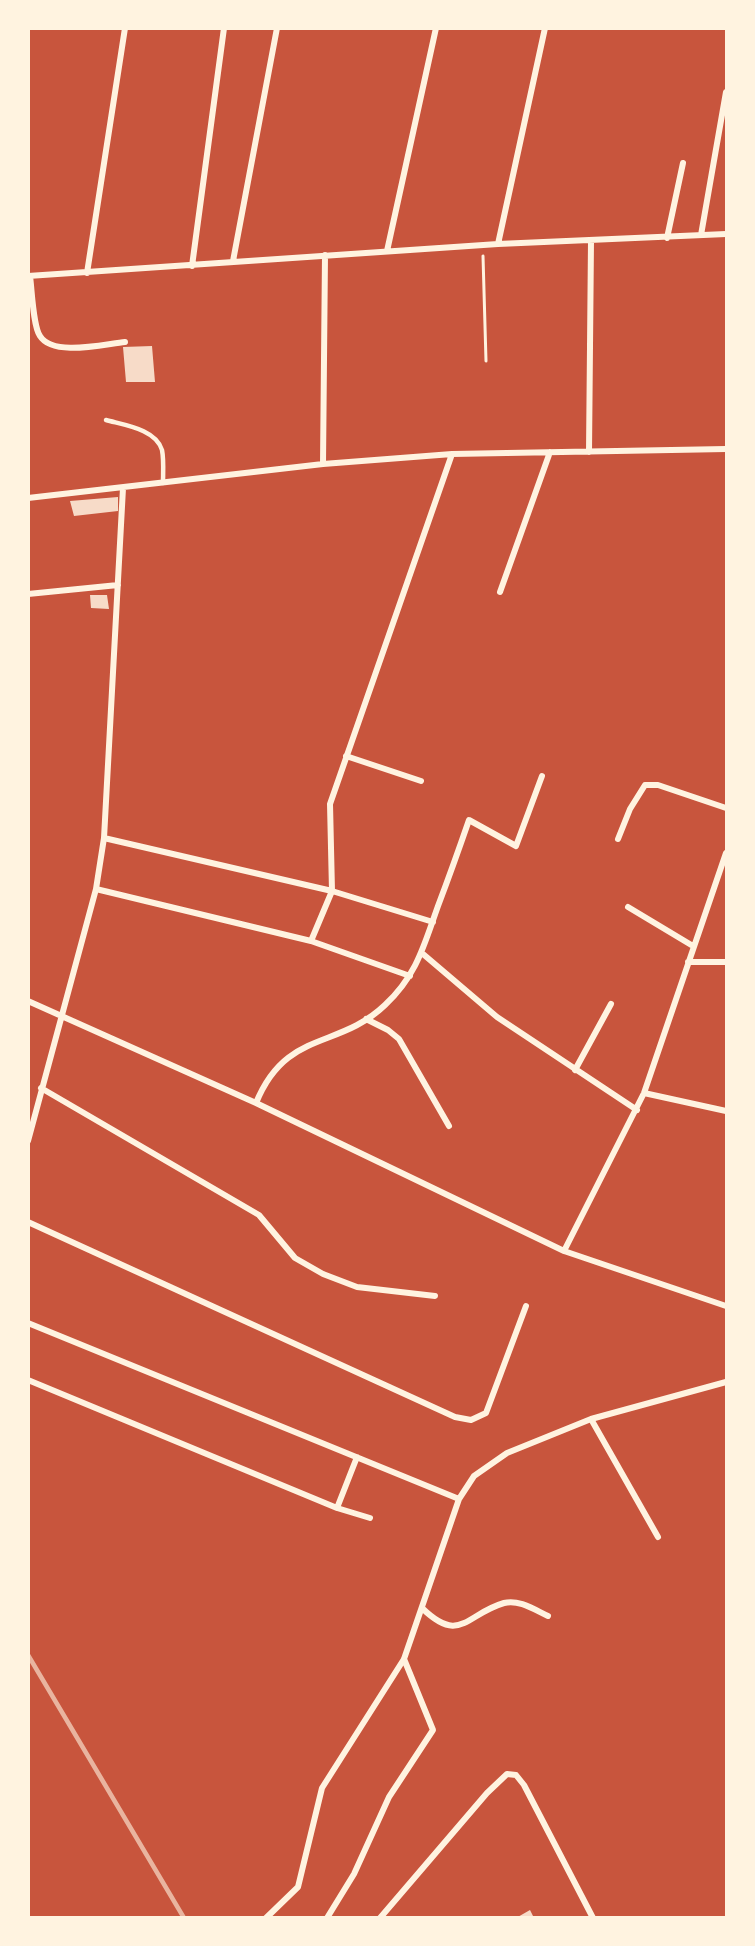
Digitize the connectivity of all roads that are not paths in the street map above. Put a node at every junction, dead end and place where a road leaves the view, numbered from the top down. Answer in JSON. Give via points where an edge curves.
{"nodes":[{"id":1,"x":125,"y":28,"type":"edge"},
{"id":2,"x":224,"y":28,"type":"edge"},
{"id":3,"x":277,"y":28,"type":"edge"},
{"id":4,"x":436,"y":28,"type":"edge"},
{"id":5,"x":545,"y":28,"type":"edge"},
{"id":6,"x":726,"y":92,"type":"edge"},
{"id":7,"x":683,"y":163,"type":"dead end"},
{"id":8,"x":726,"y":234,"type":"edge"},
{"id":9,"x":701,"y":235,"type":"junction"},
{"id":10,"x":667,"y":238,"type":"junction"},
{"id":11,"x":591,"y":241,"type":"junction"},
{"id":12,"x":498,"y":244,"type":"junction"},
{"id":13,"x":387,"y":251,"type":"junction"},
{"id":14,"x":325,"y":255,"type":"junction"},
{"id":15,"x":233,"y":261,"type":"junction"},
{"id":16,"x":192,"y":266,"type":"junction"},
{"id":17,"x":87,"y":273,"type":"junction"},
{"id":18,"x":29,"y":276,"type":"edge"},
{"id":19,"x":125,"y":342,"type":"dead end"},
{"id":20,"x":106,"y":420,"type":"dead end"},
{"id":21,"x":726,"y":449,"type":"edge"},
{"id":22,"x":550,"y":452,"type":"junction"},
{"id":23,"x":589,"y":452,"type":"junction"},
{"id":24,"x":452,"y":454,"type":"junction"},
{"id":25,"x":323,"y":464,"type":"junction"},
{"id":26,"x":163,"y":484,"type":"junction"},
{"id":27,"x":123,"y":488,"type":"junction"},
{"id":28,"x":28,"y":498,"type":"edge"},
{"id":29,"x":118,"y":585,"type":"junction"},
{"id":30,"x":500,"y":592,"type":"dead end"},
{"id":31,"x":28,"y":594,"type":"edge"},
{"id":32,"x":346,"y":756,"type":"junction"},
{"id":33,"x":542,"y":776,"type":"dead end"},
{"id":34,"x":421,"y":782,"type":"dead end"},
{"id":35,"x":726,"y":808,"type":"edge"},
{"id":36,"x":104,"y":838,"type":"junction"},
{"id":37,"x":618,"y":839,"type":"dead end"},
{"id":38,"x":726,"y":853,"type":"edge"},
{"id":39,"x":96,"y":889,"type":"junction"},
{"id":40,"x":332,"y":891,"type":"junction"},
{"id":41,"x":628,"y":907,"type":"dead end"},
{"id":42,"x":433,"y":922,"type":"junction"},
{"id":43,"x":311,"y":941,"type":"junction"},
{"id":44,"x":693,"y":946,"type":"junction"},
{"id":45,"x":423,"y":954,"type":"junction"},
{"id":46,"x":688,"y":962,"type":"junction"},
{"id":47,"x":726,"y":962,"type":"edge"},
{"id":48,"x":410,"y":976,"type":"junction"},
{"id":49,"x":28,"y":1001,"type":"edge"},
{"id":50,"x":611,"y":1004,"type":"dead end"},
{"id":51,"x":62,"y":1015,"type":"junction"},
{"id":52,"x":366,"y":1019,"type":"junction"},
{"id":53,"x":575,"y":1070,"type":"junction"},
{"id":54,"x":41,"y":1088,"type":"junction"},
{"id":55,"x":644,"y":1093,"type":"junction"},
{"id":56,"x":256,"y":1103,"type":"junction"},
{"id":57,"x":637,"y":1110,"type":"junction"},
{"id":58,"x":726,"y":1111,"type":"edge"},
{"id":59,"x":449,"y":1126,"type":"dead end"},
{"id":60,"x":28,"y":1141,"type":"edge"},
{"id":61,"x":28,"y":1222,"type":"edge"},
{"id":62,"x":564,"y":1251,"type":"junction"},
{"id":63,"x":435,"y":1296,"type":"dead end"},
{"id":64,"x":526,"y":1306,"type":"dead end"},
{"id":65,"x":726,"y":1306,"type":"edge"},
{"id":66,"x":28,"y":1323,"type":"edge"},
{"id":67,"x":28,"y":1380,"type":"edge"},
{"id":68,"x":726,"y":1382,"type":"edge"},
{"id":69,"x":591,"y":1419,"type":"junction"},
{"id":70,"x":357,"y":1457,"type":"junction"},
{"id":71,"x":459,"y":1499,"type":"junction"},
{"id":72,"x":337,"y":1508,"type":"junction"},
{"id":73,"x":370,"y":1518,"type":"dead end"},
{"id":74,"x":658,"y":1537,"type":"dead end"},
{"id":75,"x":422,"y":1608,"type":"junction"},
{"id":76,"x":548,"y":1616,"type":"dead end"},
{"id":77,"x":404,"y":1659,"type":"junction"},
{"id":78,"x":266,"y":1917,"type":"edge"},
{"id":79,"x":327,"y":1917,"type":"edge"},
{"id":80,"x":380,"y":1917,"type":"edge"},
{"id":81,"x":593,"y":1917,"type":"edge"}],
"edges":[{"from":1,"to":17,"type":"street"},
{"from":2,"to":16,"type":"street"},
{"from":3,"to":15,"type":"street"},
{"from":4,"to":13,"type":"street"},
{"from":5,"to":12,"type":"street"},
{"from":6,"to":9,"type":"street"},
{"from":7,"to":10,"type":"street"},
{"from":8,"to":9,"type":"street"},
{"from":9,"to":10,"type":"street"},
{"from":10,"to":11,"type":"street"},
{"from":11,"to":12,"type":"street"},
{"from":11,"to":23,"type":"street"},
{"from":12,"to":13,"type":"street"},
{"from":13,"to":14,"type":"street"},
{"from":14,"to":15,"type":"street"},
{"from":14,"to":25,"type":"street"},
{"from":15,"to":16,"type":"street"},
{"from":16,"to":17,"type":"street"},
{"from":17,"to":18,"type":"street"},
{"from":18,"to":19,"type":"street","via":[[39,335],[47,344],[67,348]]},
{"from":20,"to":26,"type":"lane","via":[[144,431],[155,439],[162,449]]},
{"from":21,"to":23,"type":"street"},
{"from":22,"to":23,"type":"street"},
{"from":22,"to":24,"type":"street"},
{"from":22,"to":30,"type":"street"},
{"from":24,"to":25,"type":"street"},
{"from":24,"to":32,"type":"street"},
{"from":25,"to":26,"type":"street"},
{"from":26,"to":27,"type":"street"},
{"from":27,"to":28,"type":"street"},
{"from":27,"to":29,"type":"street"},
{"from":29,"to":31,"type":"street"},
{"from":29,"to":36,"type":"street"},
{"from":32,"to":34,"type":"street"},
{"from":32,"to":40,"type":"street","via":[[330,804]]},
{"from":33,"to":42,"type":"street","via":[[516,846],[469,820]]},
{"from":35,"to":37,"type":"street","via":[[658,785],[645,785]]},
{"from":36,"to":39,"type":"street"},
{"from":36,"to":40,"type":"street"},
{"from":38,"to":44,"type":"street"},
{"from":39,"to":43,"type":"street"},
{"from":39,"to":51,"type":"street"},
{"from":40,"to":42,"type":"street"},
{"from":40,"to":43,"type":"street"},
{"from":41,"to":44,"type":"street"},
{"from":42,"to":45,"type":"street"},
{"from":43,"to":48,"type":"street"},
{"from":44,"to":46,"type":"street"},
{"from":45,"to":48,"type":"street"},
{"from":45,"to":53,"type":"street","via":[[497,1017]]},
{"from":46,"to":47,"type":"street"},
{"from":46,"to":55,"type":"street"},
{"from":48,"to":52,"type":"street","via":[[385,1005]]},
{"from":49,"to":51,"type":"street"},
{"from":50,"to":53,"type":"street"},
{"from":51,"to":54,"type":"street"},
{"from":51,"to":56,"type":"street"},
{"from":52,"to":56,"type":"street","via":[[300,1049],[281,1062],[266,1080]]},
{"from":52,"to":59,"type":"street","via":[[399,1039]]},
{"from":53,"to":57,"type":"street"},
{"from":54,"to":60,"type":"street"},
{"from":54,"to":63,"type":"street","via":[[260,1215],[295,1258],[323,1274],[357,1287]]},
{"from":55,"to":57,"type":"street"},
{"from":55,"to":58,"type":"street"},
{"from":56,"to":62,"type":"street"},
{"from":57,"to":62,"type":"street"},
{"from":61,"to":64,"type":"street","via":[[455,1417],[471,1420],[486,1413]]},
{"from":62,"to":65,"type":"street"},
{"from":66,"to":70,"type":"street"},
{"from":67,"to":72,"type":"street"},
{"from":68,"to":69,"type":"street"},
{"from":69,"to":71,"type":"street","via":[[491,1462],[474,1476]]},
{"from":69,"to":74,"type":"street"},
{"from":70,"to":71,"type":"street"},
{"from":70,"to":72,"type":"street"},
{"from":71,"to":75,"type":"street"},
{"from":72,"to":73,"type":"street"},
{"from":75,"to":76,"type":"street","via":[[436,1622],[450,1627],[505,1603],[520,1603]]},
{"from":75,"to":77,"type":"street"},
{"from":77,"to":78,"type":"street","via":[[322,1788],[298,1887]]},
{"from":77,"to":79,"type":"street","via":[[433,1730],[389,1797],[354,1874]]},
{"from":80,"to":81,"type":"street","via":[[507,1774],[516,1775],[524,1785]]}]}
